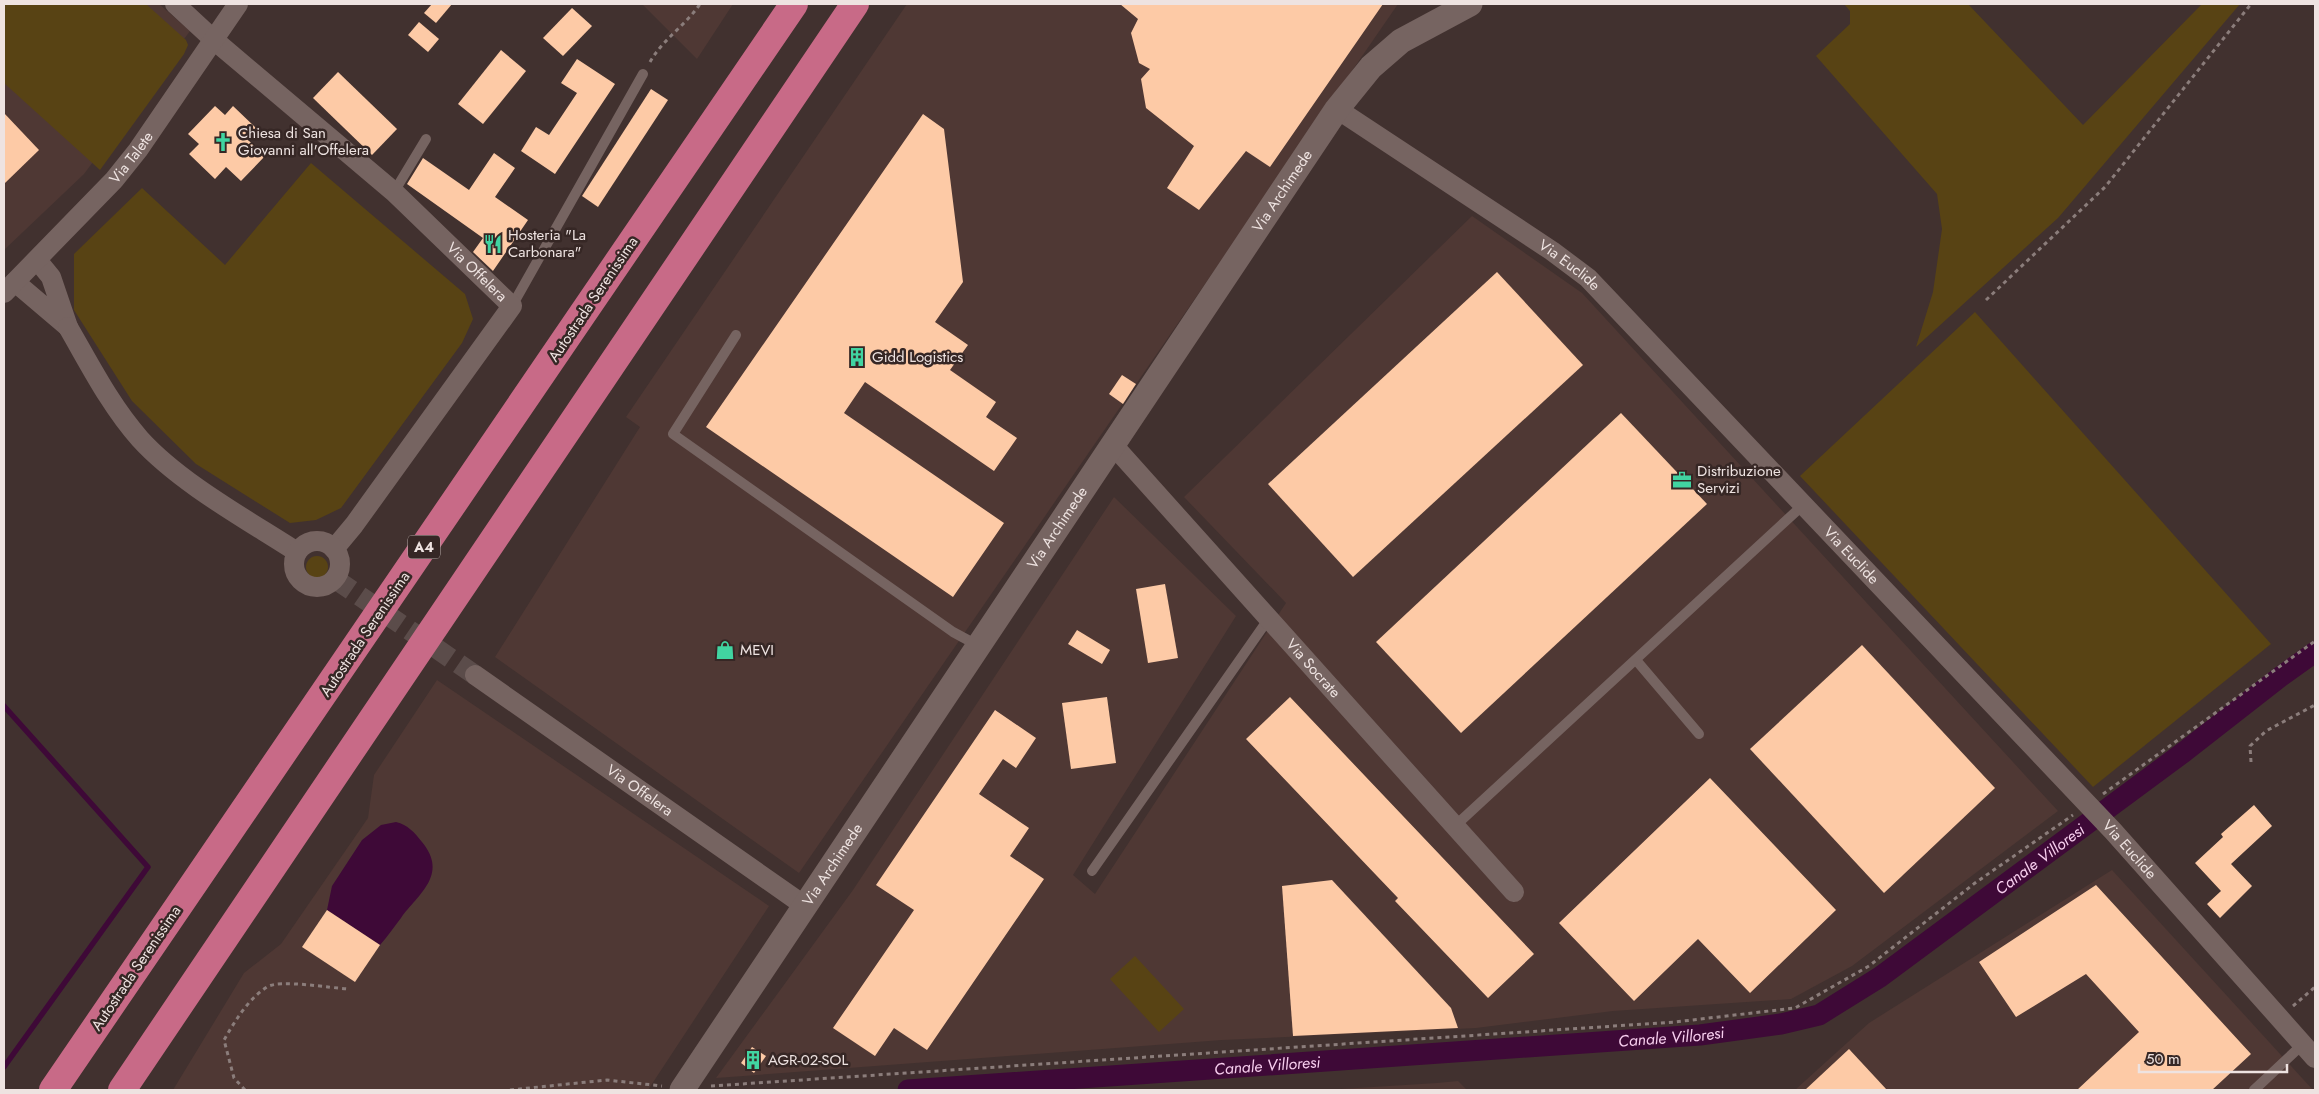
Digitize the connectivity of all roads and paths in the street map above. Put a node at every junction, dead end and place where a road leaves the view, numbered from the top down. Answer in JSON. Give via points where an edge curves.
{"nodes":[{"id":1,"x":175,"y":4,"type":"edge"},
{"id":2,"x":238,"y":4,"type":"edge"},
{"id":3,"x":700,"y":4,"type":"edge"},
{"id":4,"x":794,"y":4,"type":"edge"},
{"id":5,"x":855,"y":4,"type":"edge"},
{"id":6,"x":1470,"y":4,"type":"edge"},
{"id":7,"x":2251,"y":4,"type":"edge"},
{"id":8,"x":214,"y":40,"type":"junction"},
{"id":9,"x":641,"y":77,"type":"joint"},
{"id":10,"x":1338,"y":109,"type":"junction"},
{"id":11,"x":426,"y":139,"type":"dead end"},
{"id":12,"x":394,"y":192,"type":"junction"},
{"id":13,"x":37,"y":260,"type":"junction"},
{"id":14,"x":10,"y":287,"type":"edge"},
{"id":15,"x":1986,"y":300,"type":"dead end"},
{"id":16,"x":512,"y":306,"type":"junction"},
{"id":17,"x":68,"y":327,"type":"junction"},
{"id":18,"x":736,"y":335,"type":"dead end"},
{"id":19,"x":1113,"y":445,"type":"junction"},
{"id":20,"x":1803,"y":505,"type":"junction"},
{"id":21,"x":334,"y":549,"type":"junction"},
{"id":22,"x":297,"y":552,"type":"junction"},
{"id":23,"x":1269,"y":618,"type":"junction"},
{"id":24,"x":2315,"y":642,"type":"edge"},
{"id":25,"x":979,"y":646,"type":"junction"},
{"id":26,"x":1636,"y":660,"type":"junction"},
{"id":27,"x":475,"y":675,"type":"tunnel mouth"},
{"id":28,"x":2315,"y":705,"type":"edge"},
{"id":29,"x":1699,"y":734,"type":"dead end"},
{"id":30,"x":2251,"y":762,"type":"dead end"},
{"id":31,"x":2087,"y":806,"type":"junction"},
{"id":32,"x":1455,"y":826,"type":"junction"},
{"id":33,"x":1092,"y":871,"type":"dead end"},
{"id":34,"x":1514,"y":892,"type":"dead end"},
{"id":35,"x":804,"y":906,"type":"junction"},
{"id":36,"x":2315,"y":987,"type":"edge"},
{"id":37,"x":348,"y":989,"type":"dead end"},
{"id":38,"x":2282,"y":1021,"type":"junction"},
{"id":39,"x":2309,"y":1051,"type":"edge"},
{"id":40,"x":683,"y":1089,"type":"edge"},
{"id":41,"x":53,"y":1090,"type":"edge"},
{"id":42,"x":122,"y":1090,"type":"edge"},
{"id":43,"x":245,"y":1090,"type":"edge"},
{"id":44,"x":510,"y":1090,"type":"edge"},
{"id":45,"x":2254,"y":1090,"type":"edge"}],
"edges":[{"from":1,"to":8,"type":"street","name":"Via Offelera"},
{"from":2,"to":8,"type":"street","name":"Via Talete"},
{"from":3,"to":9,"type":"path","via":[[669,36]]},
{"from":4,"to":41,"type":"highway","name":"Autostrada Serenissima","number":"A4"},
{"from":5,"to":42,"type":"highway"},
{"from":6,"to":10,"type":"street","name":"Via Archimede","via":[[1401,41],[1371,67]]},
{"from":7,"to":15,"type":"path","via":[[2105,186]]},
{"from":8,"to":12,"type":"street","name":"Via Offelera"},
{"from":8,"to":13,"type":"street","name":"Via Talete","via":[[128,164]]},
{"from":9,"to":16,"type":"lane"},
{"from":10,"to":19,"type":"street","name":"Via Archimede"},
{"from":10,"to":20,"type":"street","name":"Via Euclide","via":[[1588,278]]},
{"from":11,"to":12,"type":"lane"},
{"from":12,"to":16,"type":"street","name":"Via Offelera"},
{"from":13,"to":14,"type":"street","name":"Via Talete"},
{"from":13,"to":17,"type":"street","via":[[51,277]]},
{"from":14,"to":17,"type":"street"},
{"from":16,"to":21,"type":"street","name":"Via Offelera"},
{"from":17,"to":22,"type":"street","via":[[112,403],[140,439],[188,480]]},
{"from":18,"to":25,"type":"lane","via":[[673,434],[953,632]]},
{"from":19,"to":23,"type":"street","name":"Via Socrate"},
{"from":19,"to":25,"type":"street","name":"Via Archimede"},
{"from":20,"to":26,"type":"lane"},
{"from":20,"to":31,"type":"street","name":"Via Euclide"},
{"from":21,"to":22,"type":"street","via":[[322,541],[314,541]]},
{"from":21,"to":22,"type":"street","via":[[340,560],[339,573],[330,584],[322,587],[307,586],[301,582],[294,568]]},
{"from":23,"to":32,"type":"street","name":"Via Socrate"},
{"from":23,"to":33,"type":"lane"},
{"from":24,"to":31,"type":"path"},
{"from":25,"to":35,"type":"street","name":"Via Archimede"},
{"from":26,"to":29,"type":"lane"},
{"from":26,"to":32,"type":"lane"},
{"from":27,"to":35,"type":"street","name":"Via Offelera"},
{"from":28,"to":30,"type":"path","via":[[2266,731],[2250,746]]},
{"from":31,"to":38,"type":"street","name":"Via Euclide"},
{"from":31,"to":40,"type":"path","via":[[1975,883],[1869,966],[1796,1008],[1675,1022]]},
{"from":32,"to":34,"type":"street","name":"Via Socrate"},
{"from":35,"to":40,"type":"street","name":"Via Archimede"},
{"from":36,"to":38,"type":"path","via":[[2291,1007]]},
{"from":37,"to":43,"type":"path","via":[[290,983],[268,986],[250,1003],[224,1040],[234,1078]]},
{"from":38,"to":39,"type":"street","name":"Via Euclide"},
{"from":39,"to":45,"type":"lane"},
{"from":40,"to":44,"type":"path","via":[[607,1080]]}]}
